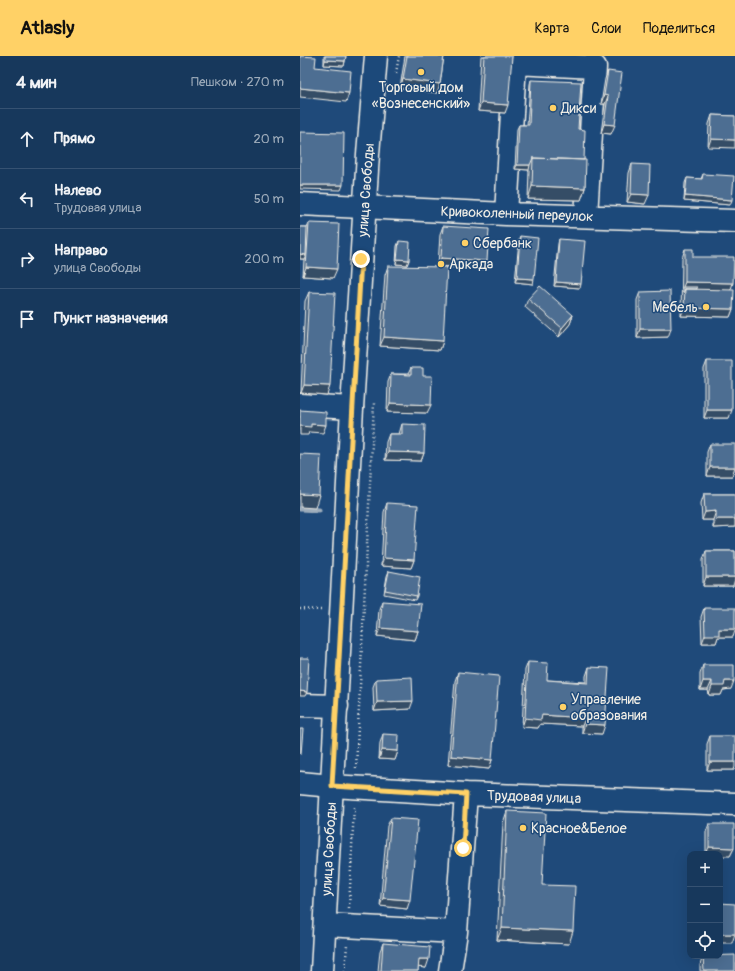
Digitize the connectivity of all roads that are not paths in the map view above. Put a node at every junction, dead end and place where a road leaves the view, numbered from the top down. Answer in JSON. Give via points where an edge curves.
{"nodes":[{"id":1,"x":376,"y":56,"type":"edge"},
{"id":2,"x":300,"y":204,"type":"edge"},
{"id":3,"x":365,"y":207,"type":"junction"},
{"id":4,"x":506,"y":214,"type":"junction"},
{"id":5,"x":586,"y":216,"type":"junction"},
{"id":6,"x":735,"y":221,"type":"edge"},
{"id":7,"x":300,"y":405,"type":"edge"},
{"id":8,"x":352,"y":408,"type":"junction"},
{"id":9,"x":300,"y":705,"type":"edge"},
{"id":10,"x":337,"y":706,"type":"junction"},
{"id":11,"x":300,"y":783,"type":"edge"},
{"id":12,"x":332,"y":786,"type":"junction"},
{"id":13,"x":466,"y":794,"type":"junction"},
{"id":14,"x":735,"y":804,"type":"edge"},
{"id":15,"x":325,"y":925,"type":"junction"},
{"id":16,"x":456,"y":932,"type":"junction"},
{"id":17,"x":322,"y":971,"type":"edge"},
{"id":18,"x":450,"y":971,"type":"edge"}],
"edges":[{"from":1,"to":3,"type":"main road","name":"улица Свободы"},
{"from":2,"to":3,"type":"main road","name":"Кривоколенный переулок"},
{"from":3,"to":4,"type":"main road","name":"Кривоколенный переулок"},
{"from":3,"to":8,"type":"main road","name":"улица Свободы"},
{"from":4,"to":5,"type":"main road","name":"Кривоколенный переулок"},
{"from":4,"to":5,"type":"main road","via":[[515,63],[595,67]]},
{"from":5,"to":6,"type":"main road","name":"Кривоколенный переулок"},
{"from":7,"to":8,"type":"main road"},
{"from":8,"to":10,"type":"main road","name":"улица Свободы"},
{"from":9,"to":10,"type":"main road"},
{"from":10,"to":12,"type":"main road","name":"улица Свободы"},
{"from":11,"to":12,"type":"main road","name":"Трудовая улица"},
{"from":12,"to":13,"type":"main road","name":"Трудовая улица"},
{"from":12,"to":15,"type":"main road","name":"улица Свободы"},
{"from":13,"to":14,"type":"main road","name":"Трудовая улица"},
{"from":13,"to":16,"type":"main road"},
{"from":15,"to":16,"type":"main road"},
{"from":15,"to":17,"type":"main road","name":"улица Свободы"},
{"from":16,"to":18,"type":"main road"}]}
